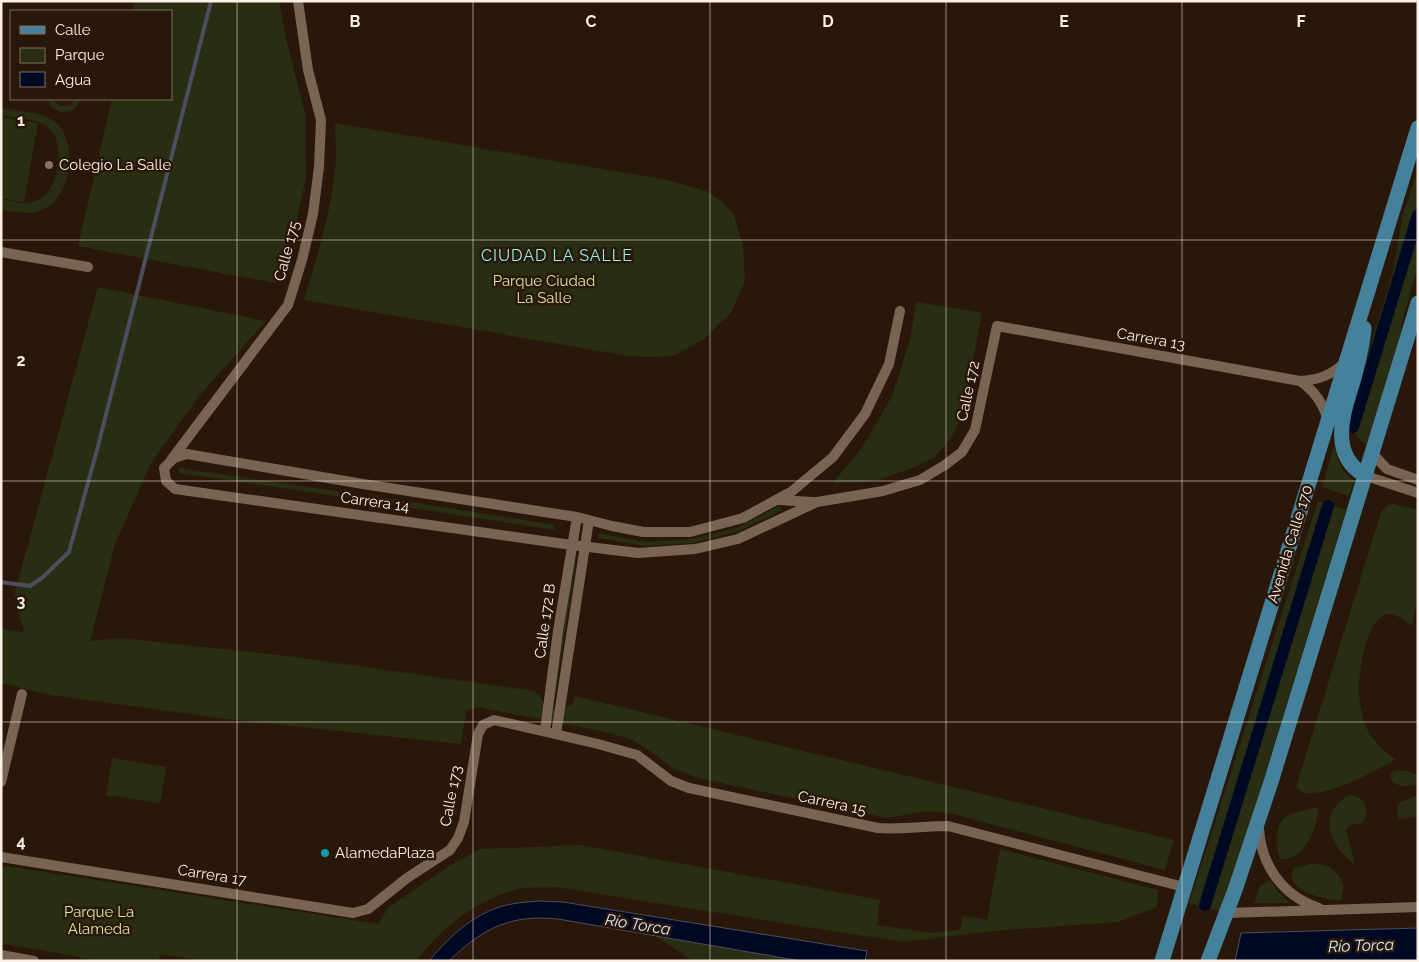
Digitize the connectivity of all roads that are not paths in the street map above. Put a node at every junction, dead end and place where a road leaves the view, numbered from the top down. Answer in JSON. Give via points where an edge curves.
{"nodes":[{"id":1,"x":298,"y":1,"type":"edge"},
{"id":2,"x":1418,"y":128,"type":"edge"},
{"id":3,"x":1,"y":252,"type":"edge"},
{"id":4,"x":1377,"y":261,"type":"junction"},
{"id":5,"x":88,"y":267,"type":"dead end"},
{"id":6,"x":1418,"y":303,"type":"edge"},
{"id":7,"x":900,"y":311,"type":"dead end"},
{"id":8,"x":997,"y":326,"type":"joint"},
{"id":9,"x":1346,"y":360,"type":"junction"},
{"id":10,"x":1300,"y":381,"type":"junction"},
{"id":11,"x":1328,"y":420,"type":"junction"},
{"id":12,"x":1373,"y":454,"type":"junction"},
{"id":13,"x":164,"y":468,"type":"junction"},
{"id":14,"x":1366,"y":476,"type":"junction"},
{"id":15,"x":1418,"y":480,"type":"edge"},
{"id":16,"x":1418,"y":493,"type":"edge"},
{"id":17,"x":776,"y":500,"type":"junction"},
{"id":18,"x":817,"y":502,"type":"junction"},
{"id":19,"x":577,"y":516,"type":"junction"},
{"id":20,"x":589,"y":520,"type":"junction"},
{"id":21,"x":572,"y":545,"type":"junction"},
{"id":22,"x":584,"y":546,"type":"junction"},
{"id":23,"x":22,"y":694,"type":"dead end"},
{"id":24,"x":483,"y":725,"type":"joint"},
{"id":25,"x":545,"y":731,"type":"junction"},
{"id":26,"x":556,"y":734,"type":"junction"},
{"id":27,"x":1,"y":782,"type":"edge"},
{"id":28,"x":1258,"y":822,"type":"junction"},
{"id":29,"x":1,"y":857,"type":"edge"},
{"id":30,"x":407,"y":878,"type":"joint"},
{"id":31,"x":1184,"y":887,"type":"junction"},
{"id":32,"x":1418,"y":907,"type":"edge"},
{"id":33,"x":1333,"y":910,"type":"junction"},
{"id":34,"x":1227,"y":913,"type":"junction"},
{"id":35,"x":1,"y":955,"type":"edge"},
{"id":36,"x":34,"y":961,"type":"edge"},
{"id":37,"x":1162,"y":961,"type":"edge"},
{"id":38,"x":1208,"y":961,"type":"edge"}],
"edges":[{"from":1,"to":13,"type":"street","name":"Calle 175","via":[[308,70],[321,120],[313,214],[302,260],[288,305]]},
{"from":2,"to":4,"type":"main road","name":"Avenida Calle 170"},
{"from":3,"to":5,"type":"street"},
{"from":4,"to":9,"type":"main road","name":"Avenida Calle 170"},
{"from":4,"to":14,"type":"main road","via":[[1361,349],[1342,425],[1342,444],[1347,457],[1353,467]]},
{"from":6,"to":12,"type":"main road"},
{"from":7,"to":17,"type":"street","via":[[888,364],[866,414],[832,457],[791,492]]},
{"from":8,"to":10,"type":"street","name":"Carrera 13"},
{"from":8,"to":18,"type":"street","name":"Calle 172","via":[[975,430],[962,452],[920,480],[901,487]]},
{"from":9,"to":10,"type":"street","name":"Carrera 13","via":[[1328,375]]},
{"from":9,"to":11,"type":"main road","name":"Avenida Calle 170"},
{"from":10,"to":11,"type":"street","via":[[1313,390]]},
{"from":11,"to":31,"type":"main road","name":"Avenida Calle 170"},
{"from":12,"to":14,"type":"main road"},
{"from":12,"to":15,"type":"street","via":[[1387,470]]},
{"from":13,"to":19,"type":"street","via":[[174,458],[187,454]]},
{"from":13,"to":21,"type":"street","name":"Carrera 14","via":[[166,481],[175,489]]},
{"from":14,"to":16,"type":"street"},
{"from":14,"to":28,"type":"main road"},
{"from":17,"to":18,"type":"street"},
{"from":17,"to":20,"type":"street","via":[[743,518],[690,532],[643,532]]},
{"from":18,"to":22,"type":"street","name":"Carrera 14","via":[[738,538],[695,548],[638,553]]},
{"from":19,"to":20,"type":"street"},
{"from":19,"to":21,"type":"street","name":"Calle 172 B"},
{"from":20,"to":22,"type":"street","name":"Calle 172 B"},
{"from":21,"to":22,"type":"street","name":"Carrera 14"},
{"from":21,"to":25,"type":"street","name":"Calle 172 B"},
{"from":22,"to":26,"type":"street","name":"Calle 172 B"},
{"from":23,"to":27,"type":"street"},
{"from":24,"to":25,"type":"street","name":"Carrera 15","via":[[494,720]]},
{"from":24,"to":30,"type":"street","name":"Calle 173","via":[[478,734],[464,822],[458,838],[450,850]]},
{"from":25,"to":26,"type":"street","name":"Carrera 15"},
{"from":26,"to":31,"type":"street","name":"Carrera 15","via":[[637,755],[671,781],[689,788],[878,828],[898,830],[948,826]]},
{"from":28,"to":33,"type":"street","via":[[1261,849],[1278,881],[1302,901]]},
{"from":28,"to":34,"type":"main road"},
{"from":29,"to":30,"type":"street","name":"Carrera 17","via":[[353,913],[368,909]]},
{"from":31,"to":37,"type":"main road","name":"Avenida Calle 170"},
{"from":32,"to":33,"type":"street"},
{"from":33,"to":34,"type":"street"},
{"from":34,"to":38,"type":"main road"},
{"from":35,"to":36,"type":"street"}]}
